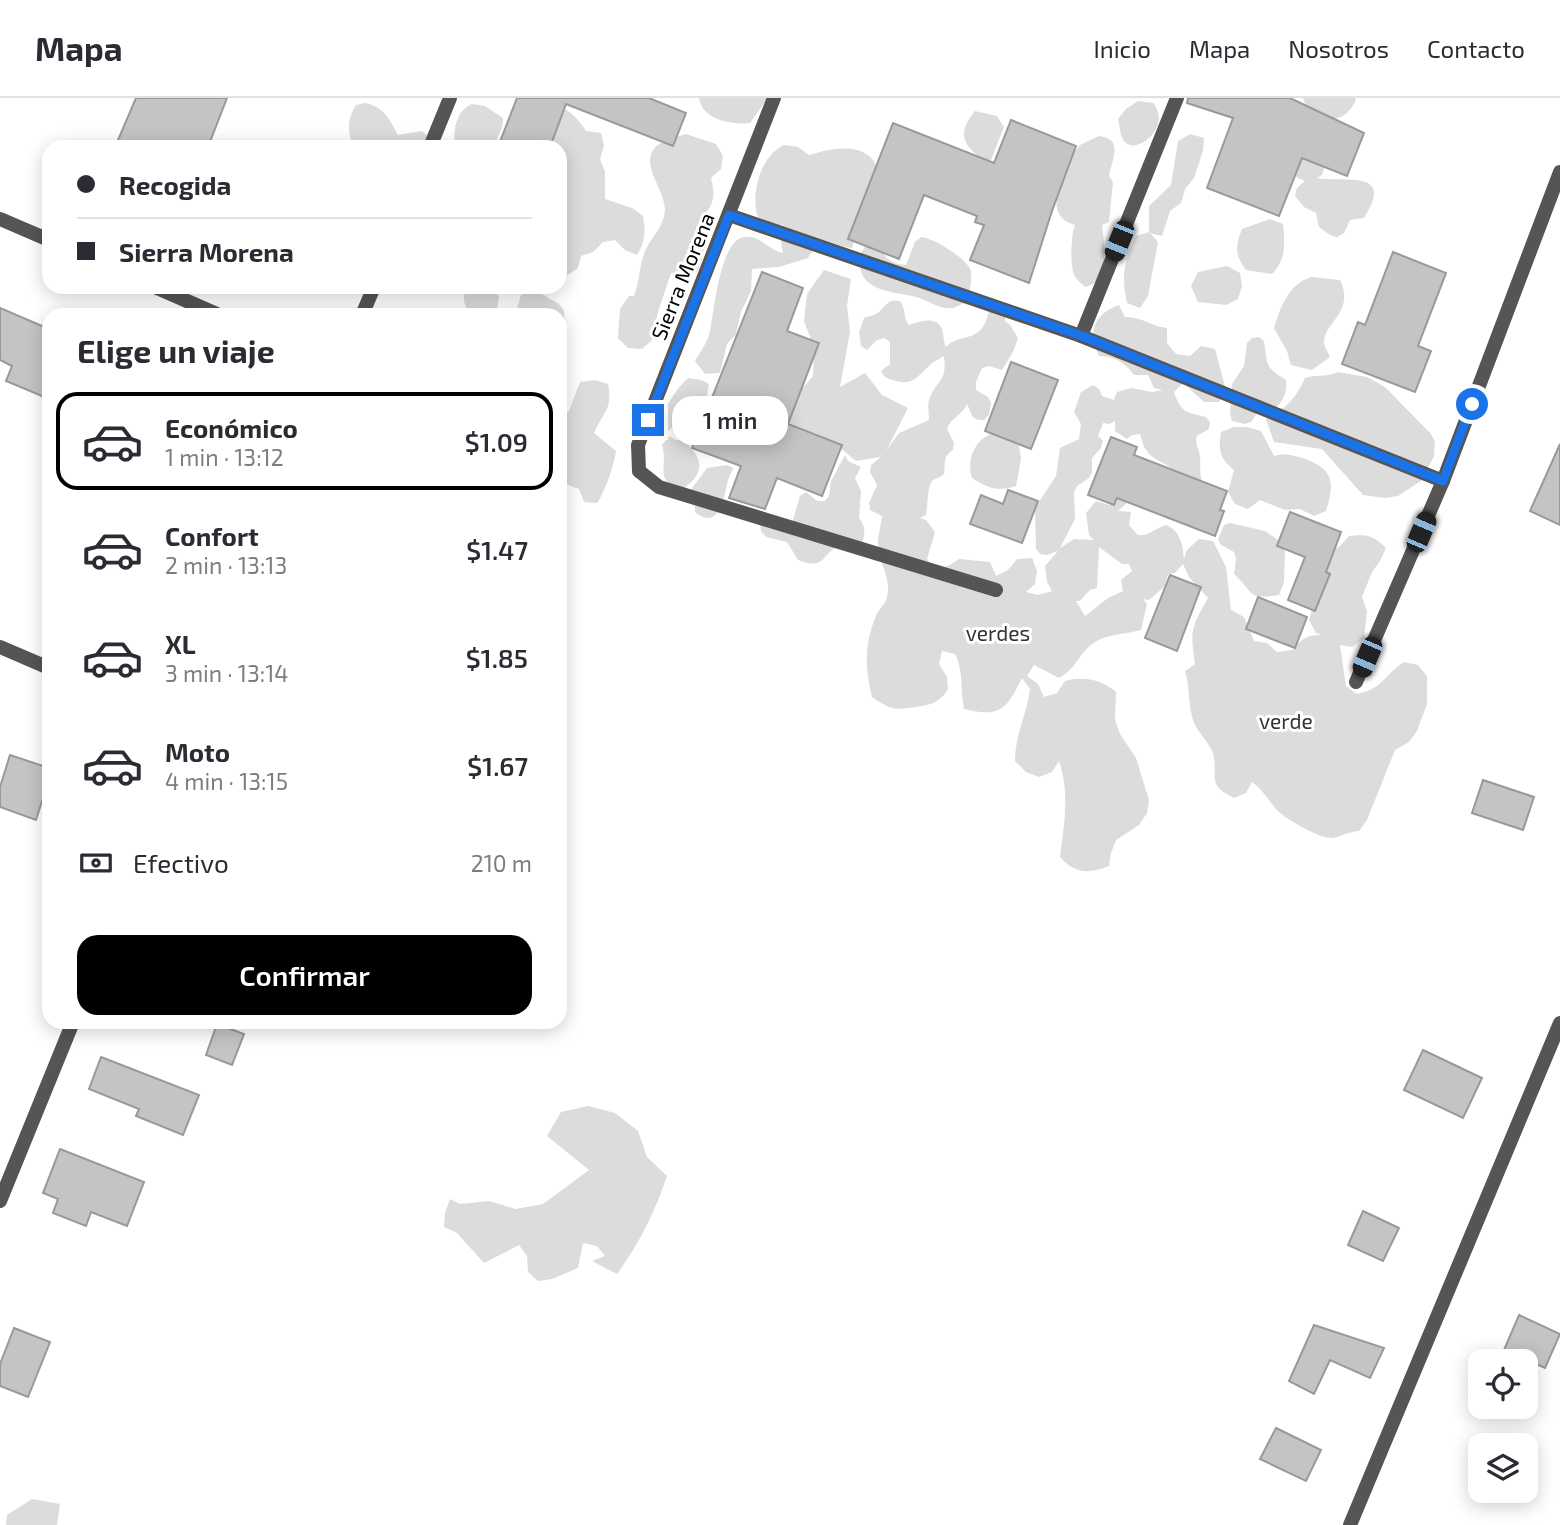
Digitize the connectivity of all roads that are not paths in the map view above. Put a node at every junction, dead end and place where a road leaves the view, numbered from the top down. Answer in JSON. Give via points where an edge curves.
{"nodes":[{"id":1,"x":450,"y":98,"type":"edge"},
{"id":2,"x":774,"y":98,"type":"edge"},
{"id":3,"x":1177,"y":98,"type":"edge"},
{"id":4,"x":433,"y":140,"type":"edge"},
{"id":5,"x":1560,"y":172,"type":"edge"},
{"id":6,"x":729,"y":215,"type":"junction"},
{"id":7,"x":0,"y":219,"type":"edge"},
{"id":8,"x":42,"y":237,"type":"edge"},
{"id":9,"x":171,"y":294,"type":"edge"},
{"id":10,"x":203,"y":308,"type":"edge"},
{"id":11,"x":1082,"y":336,"type":"junction"},
{"id":12,"x":1443,"y":481,"type":"junction"},
{"id":13,"x":996,"y":590,"type":"dead end"},
{"id":14,"x":0,"y":647,"type":"edge"},
{"id":15,"x":42,"y":665,"type":"edge"},
{"id":16,"x":1356,"y":682,"type":"dead end"},
{"id":17,"x":1560,"y":1023,"type":"edge"},
{"id":18,"x":70,"y":1029,"type":"edge"},
{"id":19,"x":0,"y":1201,"type":"edge"},
{"id":20,"x":1350,"y":1525,"type":"edge"}],
"edges":[{"from":1,"to":4,"type":"street"},
{"from":2,"to":6,"type":"street","name":"Sierra Morena"},
{"from":3,"to":11,"type":"street"},
{"from":5,"to":12,"type":"street"},
{"from":6,"to":11,"type":"street"},
{"from":6,"to":13,"type":"street","name":"Sierra Morena","via":[[638,445],[639,471],[659,487]]},
{"from":7,"to":8,"type":"street"},
{"from":9,"to":10,"type":"street"},
{"from":11,"to":12,"type":"street"},
{"from":12,"to":16,"type":"street"},
{"from":14,"to":15,"type":"street"},
{"from":17,"to":20,"type":"street"},
{"from":18,"to":19,"type":"street"}]}
